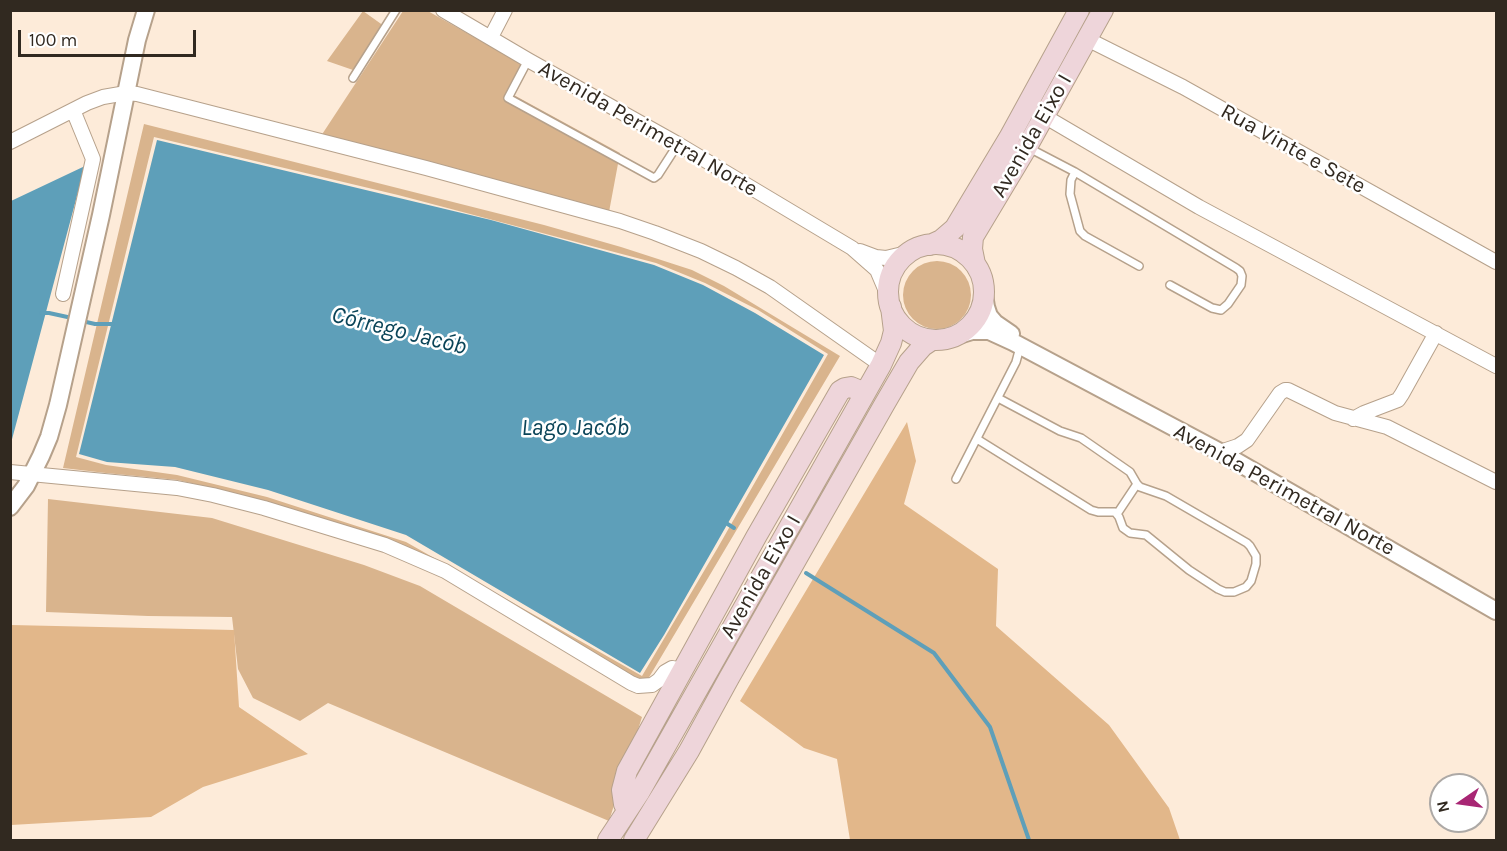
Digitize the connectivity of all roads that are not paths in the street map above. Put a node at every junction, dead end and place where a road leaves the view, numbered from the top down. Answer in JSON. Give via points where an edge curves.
{"nodes":[{"id":1,"x":146,"y":10,"type":"edge"},
{"id":2,"x":396,"y":10,"type":"edge"},
{"id":3,"x":443,"y":10,"type":"edge"},
{"id":4,"x":505,"y":10,"type":"edge"},
{"id":5,"x":1079,"y":10,"type":"edge"},
{"id":6,"x":1103,"y":10,"type":"edge"},
{"id":7,"x":491,"y":37,"type":"junction"},
{"id":8,"x":1087,"y":39,"type":"junction"},
{"id":9,"x":528,"y":60,"type":"junction"},
{"id":10,"x":353,"y":78,"type":"dead end"},
{"id":11,"x":126,"y":93,"type":"junction"},
{"id":12,"x":73,"y":110,"type":"junction"},
{"id":13,"x":1044,"y":116,"type":"junction"},
{"id":14,"x":10,"y":142,"type":"edge"},
{"id":15,"x":678,"y":144,"type":"junction"},
{"id":16,"x":1027,"y":147,"type":"junction"},
{"id":17,"x":1075,"y":172,"type":"junction"},
{"id":18,"x":930,"y":245,"type":"junction"},
{"id":19,"x":852,"y":248,"type":"junction"},
{"id":20,"x":911,"y":252,"type":"junction"},
{"id":21,"x":1497,"y":262,"type":"edge"},
{"id":22,"x":975,"y":264,"type":"junction"},
{"id":23,"x":1139,"y":266,"type":"dead end"},
{"id":24,"x":1170,"y":285,"type":"dead end"},
{"id":25,"x":63,"y":294,"type":"dead end"},
{"id":26,"x":984,"y":295,"type":"junction"},
{"id":27,"x":890,"y":302,"type":"junction"},
{"id":28,"x":1436,"y":333,"type":"junction"},
{"id":29,"x":962,"y":334,"type":"junction"},
{"id":30,"x":932,"y":340,"type":"junction"},
{"id":31,"x":1019,"y":343,"type":"junction"},
{"id":32,"x":881,"y":365,"type":"junction"},
{"id":33,"x":1497,"y":366,"type":"edge"},
{"id":34,"x":865,"y":393,"type":"junction"},
{"id":35,"x":998,"y":398,"type":"junction"},
{"id":36,"x":1353,"y":419,"type":"junction"},
{"id":37,"x":977,"y":439,"type":"junction"},
{"id":38,"x":1220,"y":452,"type":"junction"},
{"id":39,"x":10,"y":472,"type":"edge"},
{"id":40,"x":32,"y":474,"type":"junction"},
{"id":41,"x":956,"y":479,"type":"dead end"},
{"id":42,"x":1497,"y":482,"type":"edge"},
{"id":43,"x":1137,"y":484,"type":"junction"},
{"id":44,"x":10,"y":507,"type":"edge"},
{"id":45,"x":1117,"y":514,"type":"junction"},
{"id":46,"x":1497,"y":611,"type":"edge"},
{"id":47,"x":683,"y":670,"type":"junction"},
{"id":48,"x":627,"y":810,"type":"junction"},
{"id":49,"x":608,"y":840,"type":"edge"},
{"id":50,"x":634,"y":840,"type":"edge"}],
"edges":[{"from":1,"to":11,"type":"street"},
{"from":2,"to":10,"type":"lane"},
{"from":3,"to":7,"type":"street","name":"Avenida Perimetral Norte"},
{"from":4,"to":7,"type":"street"},
{"from":5,"to":18,"type":"main road","name":"Avenida Eixo I","via":[[1010,138],[955,228]]},
{"from":6,"to":8,"type":"main road","name":"Avenida Eixo I"},
{"from":7,"to":9,"type":"street","name":"Avenida Perimetral Norte"},
{"from":8,"to":13,"type":"main road","name":"Avenida Eixo I"},
{"from":8,"to":21,"type":"street","name":"Rua Vinte e Sete","via":[[1183,87]]},
{"from":9,"to":15,"type":"street","name":"Avenida Perimetral Norte"},
{"from":9,"to":15,"type":"lane","via":[[508,99],[654,178]]},
{"from":11,"to":12,"type":"street","via":[[103,97]]},
{"from":11,"to":32,"type":"street","via":[[426,168],[655,233],[770,287]]},
{"from":11,"to":40,"type":"street","via":[[76,328],[49,437]]},
{"from":12,"to":14,"type":"street"},
{"from":12,"to":25,"type":"street","via":[[93,159]]},
{"from":13,"to":16,"type":"main road","name":"Avenida Eixo I"},
{"from":13,"to":28,"type":"street","via":[[1199,207]]},
{"from":15,"to":19,"type":"street","name":"Avenida Perimetral Norte"},
{"from":16,"to":17,"type":"lane"},
{"from":16,"to":22,"type":"main road","name":"Avenida Eixo I","via":[[973,237]]},
{"from":17,"to":23,"type":"lane","via":[[1070,194],[1080,231]]},
{"from":17,"to":24,"type":"lane","via":[[1236,268],[1242,276],[1240,285],[1221,310]]},
{"from":18,"to":20,"type":"main road"},
{"from":18,"to":22,"type":"main road","via":[[958,249]]},
{"from":19,"to":20,"type":"street","name":"Avenida Perimetral Norte","via":[[886,258]]},
{"from":19,"to":27,"type":"street","name":"Avenida Perimetral Norte","via":[[877,270]]},
{"from":20,"to":27,"type":"main road","via":[[893,270],[888,284]]},
{"from":22,"to":26,"type":"main road"},
{"from":26,"to":29,"type":"main road","via":[[978,317]]},
{"from":26,"to":31,"type":"street","name":"Avenida Perimetral Norte","via":[[989,316]]},
{"from":27,"to":30,"type":"main road","via":[[902,327]]},
{"from":27,"to":32,"type":"main road","name":"Avenida Eixo I","via":[[894,332]]},
{"from":28,"to":33,"type":"street"},
{"from":28,"to":36,"type":"street","via":[[1398,400]]},
{"from":29,"to":30,"type":"main road"},
{"from":29,"to":31,"type":"street","name":"Avenida Perimetral Norte","via":[[989,331]]},
{"from":30,"to":50,"type":"main road","name":"Avenida Eixo I","via":[[909,362],[689,751]]},
{"from":31,"to":35,"type":"lane","via":[[1016,362]]},
{"from":31,"to":38,"type":"street","name":"Avenida Perimetral Norte"},
{"from":32,"to":34,"type":"main road","name":"Avenida Eixo I"},
{"from":34,"to":47,"type":"main road","via":[[851,387],[840,391]]},
{"from":34,"to":48,"type":"main road","name":"Avenida Eixo I"},
{"from":35,"to":37,"type":"lane"},
{"from":35,"to":43,"type":"lane","via":[[1081,438],[1130,472]]},
{"from":36,"to":38,"type":"street","via":[[1285,390],[1247,440]]},
{"from":36,"to":42,"type":"street","via":[[1387,427]]},
{"from":37,"to":41,"type":"lane"},
{"from":37,"to":45,"type":"lane","via":[[1091,510]]},
{"from":38,"to":46,"type":"street","name":"Avenida Perimetral Norte"},
{"from":39,"to":40,"type":"street"},
{"from":40,"to":44,"type":"street"},
{"from":40,"to":47,"type":"street","via":[[191,490],[385,544],[459,579],[638,686],[656,683],[668,670]]},
{"from":43,"to":45,"type":"lane"},
{"from":43,"to":45,"type":"lane","via":[[1166,496],[1250,546],[1256,556],[1251,581],[1234,592],[1218,589],[1146,535],[1123,528]]},
{"from":47,"to":48,"type":"main road","via":[[627,771],[622,790]]},
{"from":48,"to":49,"type":"main road","name":"Avenida Eixo I"}]}
